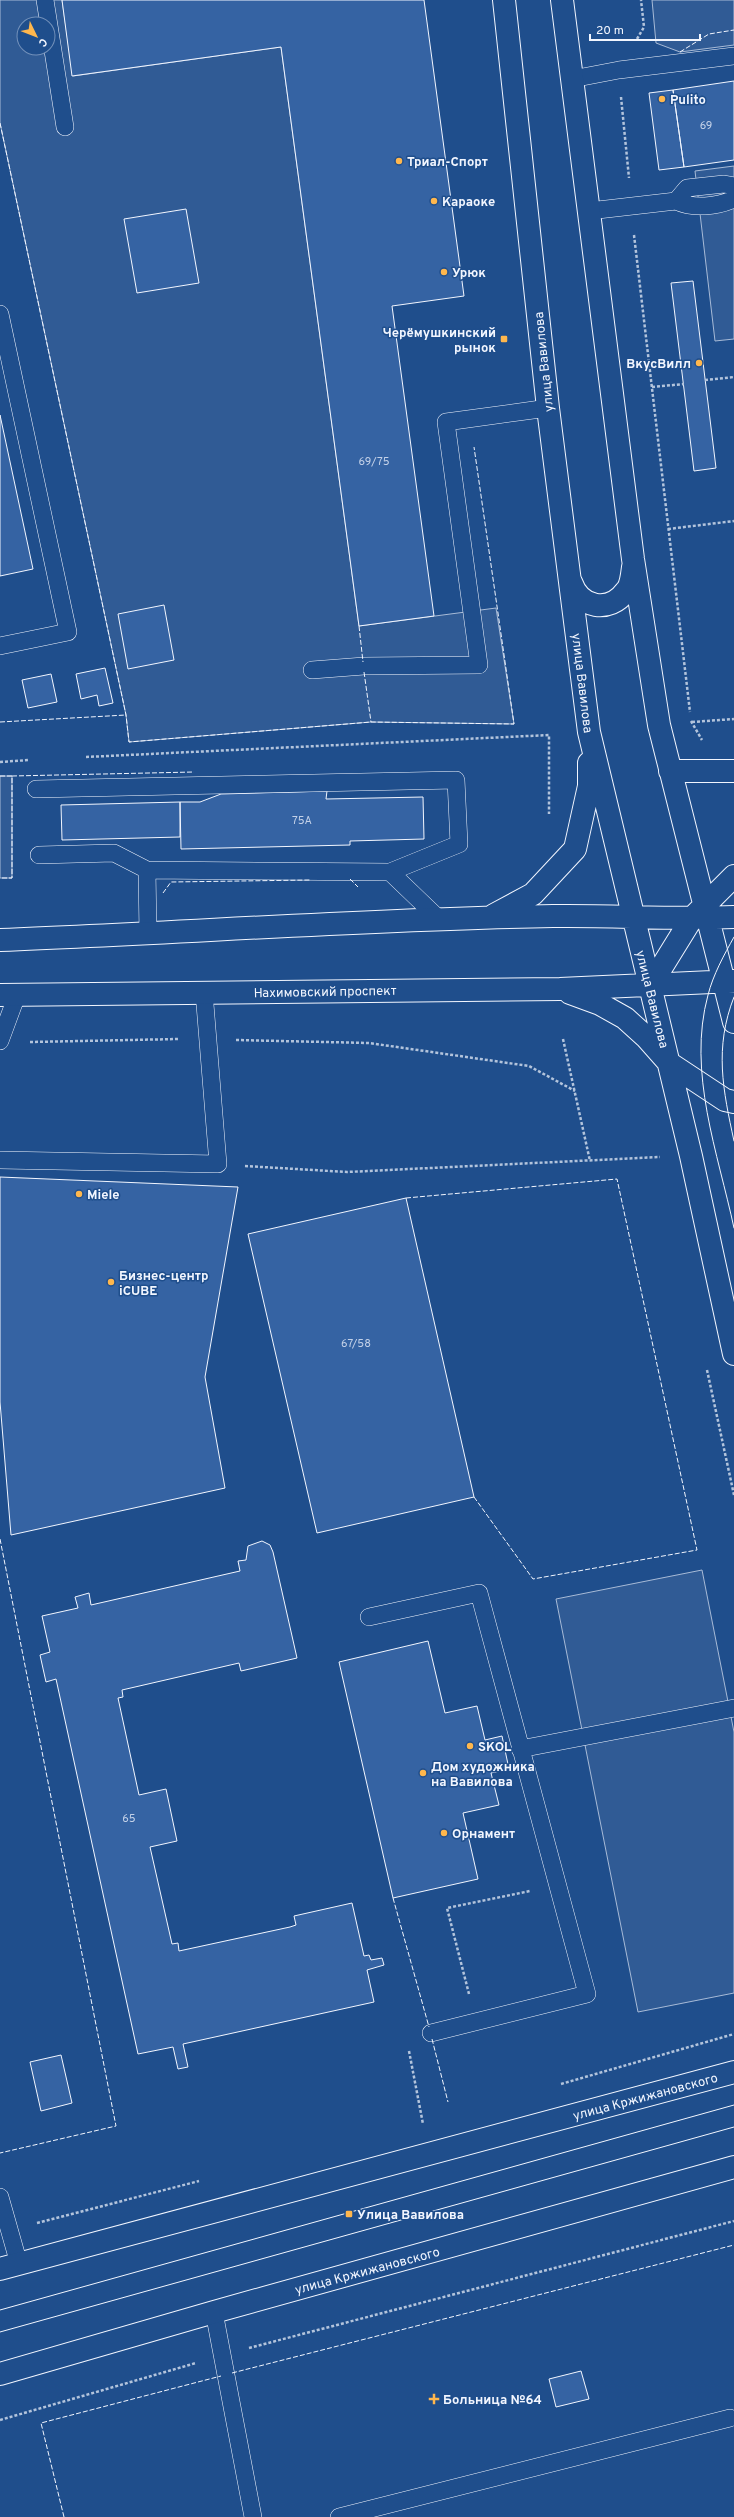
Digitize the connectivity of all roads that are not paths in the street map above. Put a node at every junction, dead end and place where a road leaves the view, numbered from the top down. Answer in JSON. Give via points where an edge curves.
{"nodes":[{"id":1,"x":45,"y":0,"type":"edge"},
{"id":2,"x":504,"y":0,"type":"edge"},
{"id":3,"x":562,"y":0,"type":"edge"},
{"id":4,"x":734,"y":56,"type":"edge"},
{"id":5,"x":572,"y":79,"type":"junction"},
{"id":6,"x":65,"y":128,"type":"dead end"},
{"id":7,"x":734,"y":186,"type":"edge"},
{"id":8,"x":734,"y":199,"type":"edge"},
{"id":9,"x":676,"y":201,"type":"junction"},
{"id":10,"x":589,"y":211,"type":"junction"},
{"id":11,"x":0,"y":314,"type":"edge"},
{"id":12,"x":548,"y":408,"type":"junction"},
{"id":13,"x":634,"y":559,"type":"junction"},
{"id":14,"x":570,"y":579,"type":"junction"},
{"id":15,"x":0,"y":646,"type":"edge"},
{"id":16,"x":312,"y":670,"type":"dead end"},
{"id":17,"x":589,"y":732,"type":"junction"},
{"id":18,"x":670,"y":771,"type":"junction"},
{"id":19,"x":734,"y":771,"type":"edge"},
{"id":20,"x":36,"y":790,"type":"dead end"},
{"id":21,"x":40,"y":855,"type":"dead end"},
{"id":22,"x":147,"y":870,"type":"junction"},
{"id":23,"x":390,"y":872,"type":"junction"},
{"id":24,"x":734,"y":876,"type":"edge"},
{"id":25,"x":701,"y":914,"type":"junction"},
{"id":26,"x":634,"y":917,"type":"junction"},
{"id":27,"x":734,"y":917,"type":"edge"},
{"id":28,"x":488,"y":918,"type":"junction"},
{"id":29,"x":440,"y":919,"type":"junction"},
{"id":30,"x":148,"y":934,"type":"junction"},
{"id":31,"x":0,"y":940,"type":"edge"},
{"id":32,"x":728,"y":981,"type":"edge"},
{"id":33,"x":650,"y":986,"type":"junction"},
{"id":34,"x":560,"y":989,"type":"junction"},
{"id":35,"x":204,"y":992,"type":"junction"},
{"id":36,"x":9,"y":995,"type":"edge"},
{"id":37,"x":734,"y":1022,"type":"edge"},
{"id":38,"x":0,"y":1041,"type":"edge"},
{"id":39,"x":669,"y":1063,"type":"junction"},
{"id":40,"x":734,"y":1102,"type":"edge"},
{"id":41,"x":0,"y":1160,"type":"edge"},
{"id":42,"x":734,"y":1354,"type":"edge"},
{"id":43,"x":369,"y":1618,"type":"dead end"},
{"id":44,"x":734,"y":1708,"type":"edge"},
{"id":45,"x":520,"y":1749,"type":"junction"},
{"id":46,"x":431,"y":2033,"type":"road end"},
{"id":47,"x":734,"y":2072,"type":"edge"},
{"id":48,"x":734,"y":2168,"type":"edge"},
{"id":49,"x":0,"y":2196,"type":"edge"},
{"id":50,"x":10,"y":2267,"type":"edge"},
{"id":51,"x":214,"y":2312,"type":"junction"},
{"id":52,"x":0,"y":2374,"type":"edge"},
{"id":53,"x":730,"y":2418,"type":"dead end"},
{"id":54,"x":253,"y":2517,"type":"edge"},
{"id":55,"x":339,"y":2517,"type":"edge"}],
"edges":[{"from":1,"to":6,"type":"lane"},
{"from":2,"to":12,"type":"street","name":"улица Вавилова"},
{"from":3,"to":5,"type":"street"},
{"from":4,"to":5,"type":"lane","via":[[619,70]]},
{"from":5,"to":10,"type":"street"},
{"from":7,"to":9,"type":"lane","via":[[724,184],[687,188]]},
{"from":8,"to":9,"type":"lane","via":[[726,203],[689,207]]},
{"from":9,"to":10,"type":"lane"},
{"from":10,"to":13,"type":"street"},
{"from":11,"to":15,"type":"lane","via":[[68,632]]},
{"from":12,"to":14,"type":"street","name":"улица Вавилова"},
{"from":12,"to":16,"type":"lane","via":[[446,422],[479,665],[364,666]]},
{"from":13,"to":14,"type":"street","via":[[628,590],[617,601],[602,606],[587,603],[575,593]]},
{"from":13,"to":18,"type":"street","via":[[659,725]]},
{"from":14,"to":17,"type":"street","name":"улица Вавилова"},
{"from":17,"to":26,"type":"street","name":"улица Вавилова"},
{"from":17,"to":28,"type":"street","via":[[589,786],[575,849],[533,894]]},
{"from":18,"to":19,"type":"street"},
{"from":18,"to":25,"type":"street"},
{"from":20,"to":23,"type":"lane","via":[[456,780],[459,844]]},
{"from":21,"to":22,"type":"lane","via":[[114,853]]},
{"from":22,"to":23,"type":"lane"},
{"from":22,"to":30,"type":"lane"},
{"from":23,"to":29,"type":"lane"},
{"from":24,"to":25,"type":"street"},
{"from":25,"to":26,"type":"street"},
{"from":25,"to":27,"type":"street"},
{"from":25,"to":32,"type":"street"},
{"from":25,"to":33,"type":"street"},
{"from":26,"to":28,"type":"street"},
{"from":26,"to":33,"type":"street","name":"улица Вавилова"},
{"from":28,"to":29,"type":"street"},
{"from":29,"to":30,"type":"street"},
{"from":30,"to":31,"type":"street"},
{"from":32,"to":33,"type":"street","name":"Нахимовский проспект"},
{"from":32,"to":37,"type":"street"},
{"from":33,"to":34,"type":"street","name":"Нахимовский проспект"},
{"from":33,"to":39,"type":"street","name":"улица Вавилова"},
{"from":34,"to":35,"type":"street","name":"Нахимовский проспект"},
{"from":34,"to":39,"type":"street","via":[[600,1004],[625,1018]]},
{"from":35,"to":36,"type":"street","name":"Нахимовский проспект"},
{"from":35,"to":41,"type":"lane","via":[[218,1164]]},
{"from":36,"to":38,"type":"lane"},
{"from":39,"to":40,"type":"street","via":[[725,1100]]},
{"from":39,"to":42,"type":"street","name":"улица Вавилова"},
{"from":43,"to":45,"type":"lane","via":[[478,1593]]},
{"from":44,"to":45,"type":"lane"},
{"from":45,"to":46,"type":"lane","via":[[587,1994]]},
{"from":47,"to":50,"type":"street","name":"улица Кржижановского"},
{"from":48,"to":51,"type":"street","name":"улица Кржижановского"},
{"from":49,"to":50,"type":"lane","via":[[8,2230]]},
{"from":51,"to":52,"type":"street","name":"улица Кржижановского"},
{"from":51,"to":54,"type":"lane"},
{"from":53,"to":55,"type":"lane"}]}
